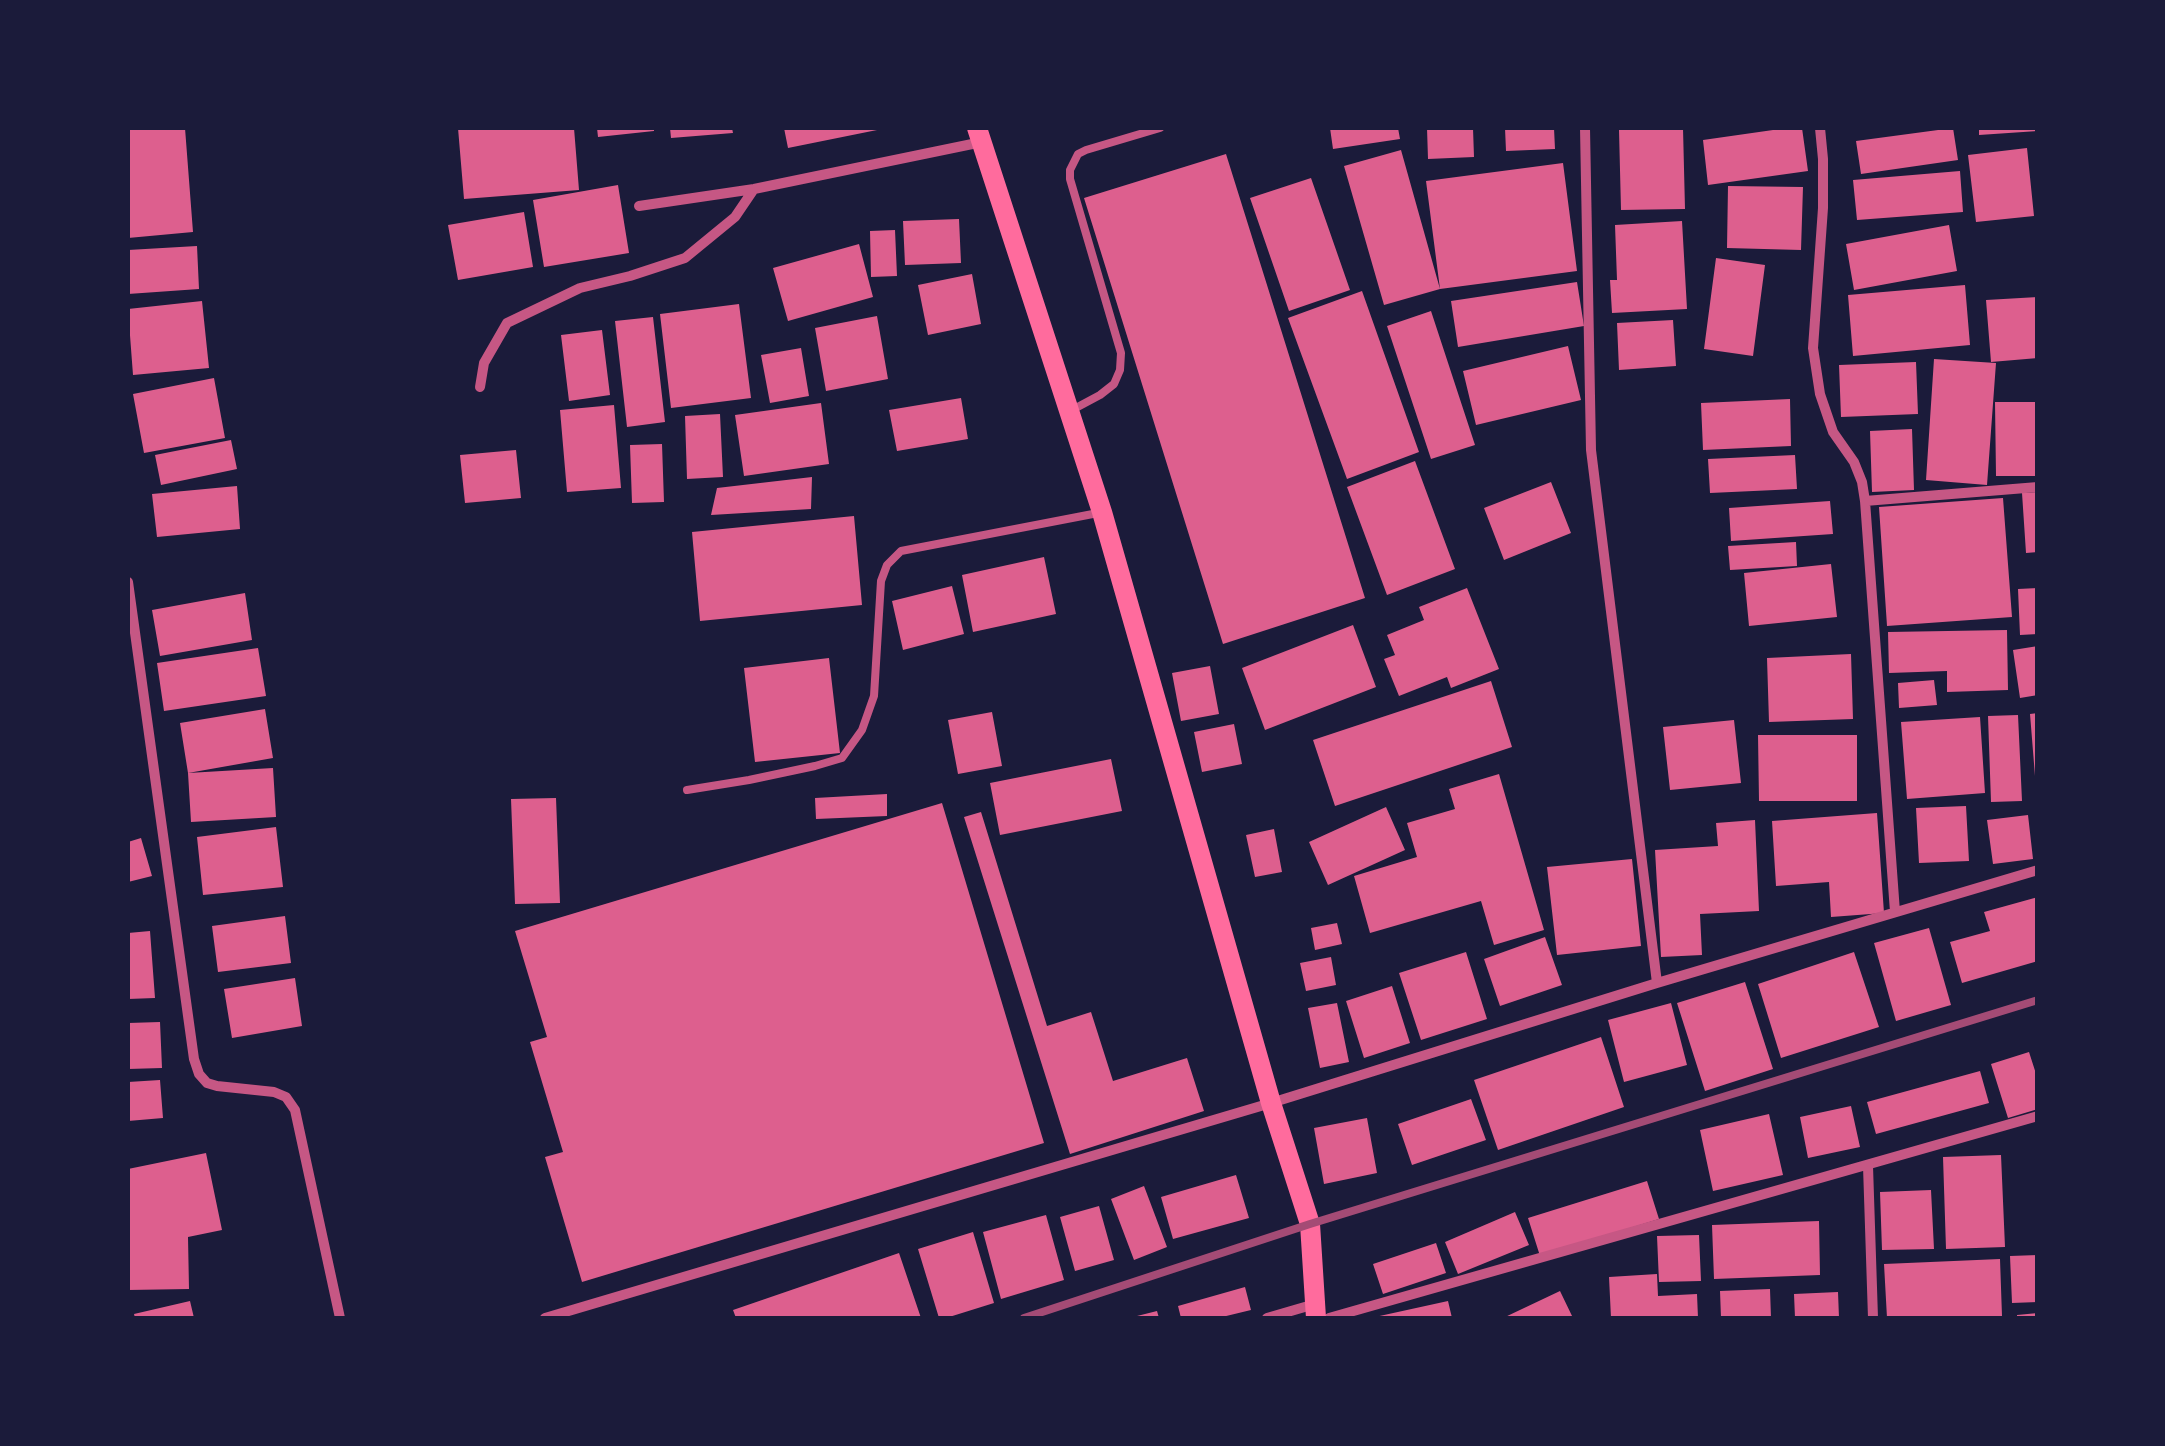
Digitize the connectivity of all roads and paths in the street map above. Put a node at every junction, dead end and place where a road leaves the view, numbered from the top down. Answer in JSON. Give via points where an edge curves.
{"nodes":[{"id":1,"x":1160,"y":128,"type":"edge"},
{"id":2,"x":1584,"y":128,"type":"edge"},
{"id":3,"x":1820,"y":128,"type":"edge"},
{"id":4,"x":979,"y":135,"type":"edge"},
{"id":5,"x":754,"y":189,"type":"junction"},
{"id":6,"x":638,"y":206,"type":"dead end"},
{"id":7,"x":480,"y":387,"type":"dead end"},
{"id":8,"x":1068,"y":412,"type":"junction"},
{"id":9,"x":2038,"y":488,"type":"edge"},
{"id":10,"x":1865,"y":502,"type":"junction"},
{"id":11,"x":1102,"y":512,"type":"junction"},
{"id":12,"x":128,"y":582,"type":"edge"},
{"id":13,"x":687,"y":790,"type":"dead end"},
{"id":14,"x":2038,"y":870,"type":"edge"},
{"id":15,"x":1895,"y":912,"type":"junction"},
{"id":16,"x":1657,"y":983,"type":"junction"},
{"id":17,"x":1271,"y":1103,"type":"junction"},
{"id":18,"x":2038,"y":1116,"type":"edge"},
{"id":19,"x":1868,"y":1166,"type":"junction"},
{"id":20,"x":1320,"y":1314,"type":"edge"},
{"id":21,"x":340,"y":1318,"type":"edge"},
{"id":22,"x":544,"y":1318,"type":"edge"},
{"id":23,"x":1267,"y":1318,"type":"edge"},
{"id":24,"x":1873,"y":1318,"type":"edge"}],
"edges":[{"from":1,"to":8,"type":"lane","via":[[1086,150],[1070,170],[1120,370],[1114,384]]},
{"from":2,"to":16,"type":"street","via":[[1591,450]]},
{"from":3,"to":10,"type":"street","via":[[1823,208],[1813,348],[1820,394],[1833,432],[1854,462]]},
{"from":4,"to":5,"type":"street"},
{"from":4,"to":8,"type":"main road"},
{"from":5,"to":6,"type":"street"},
{"from":5,"to":7,"type":"street","via":[[735,217],[685,258],[580,288],[508,323],[484,363]]},
{"from":8,"to":11,"type":"main road"},
{"from":9,"to":10,"type":"street"},
{"from":10,"to":15,"type":"street"},
{"from":11,"to":13,"type":"lane","via":[[901,551],[880,581],[874,696],[842,758]]},
{"from":11,"to":17,"type":"main road"},
{"from":12,"to":21,"type":"street","via":[[194,1059],[207,1082],[274,1092],[295,1110]]},
{"from":14,"to":15,"type":"street"},
{"from":15,"to":16,"type":"street"},
{"from":16,"to":17,"type":"street"},
{"from":17,"to":20,"type":"main road","via":[[1310,1224]]},
{"from":17,"to":22,"type":"street"},
{"from":18,"to":19,"type":"street"},
{"from":19,"to":20,"type":"street"},
{"from":19,"to":24,"type":"street"},
{"from":20,"to":23,"type":"street"}]}
